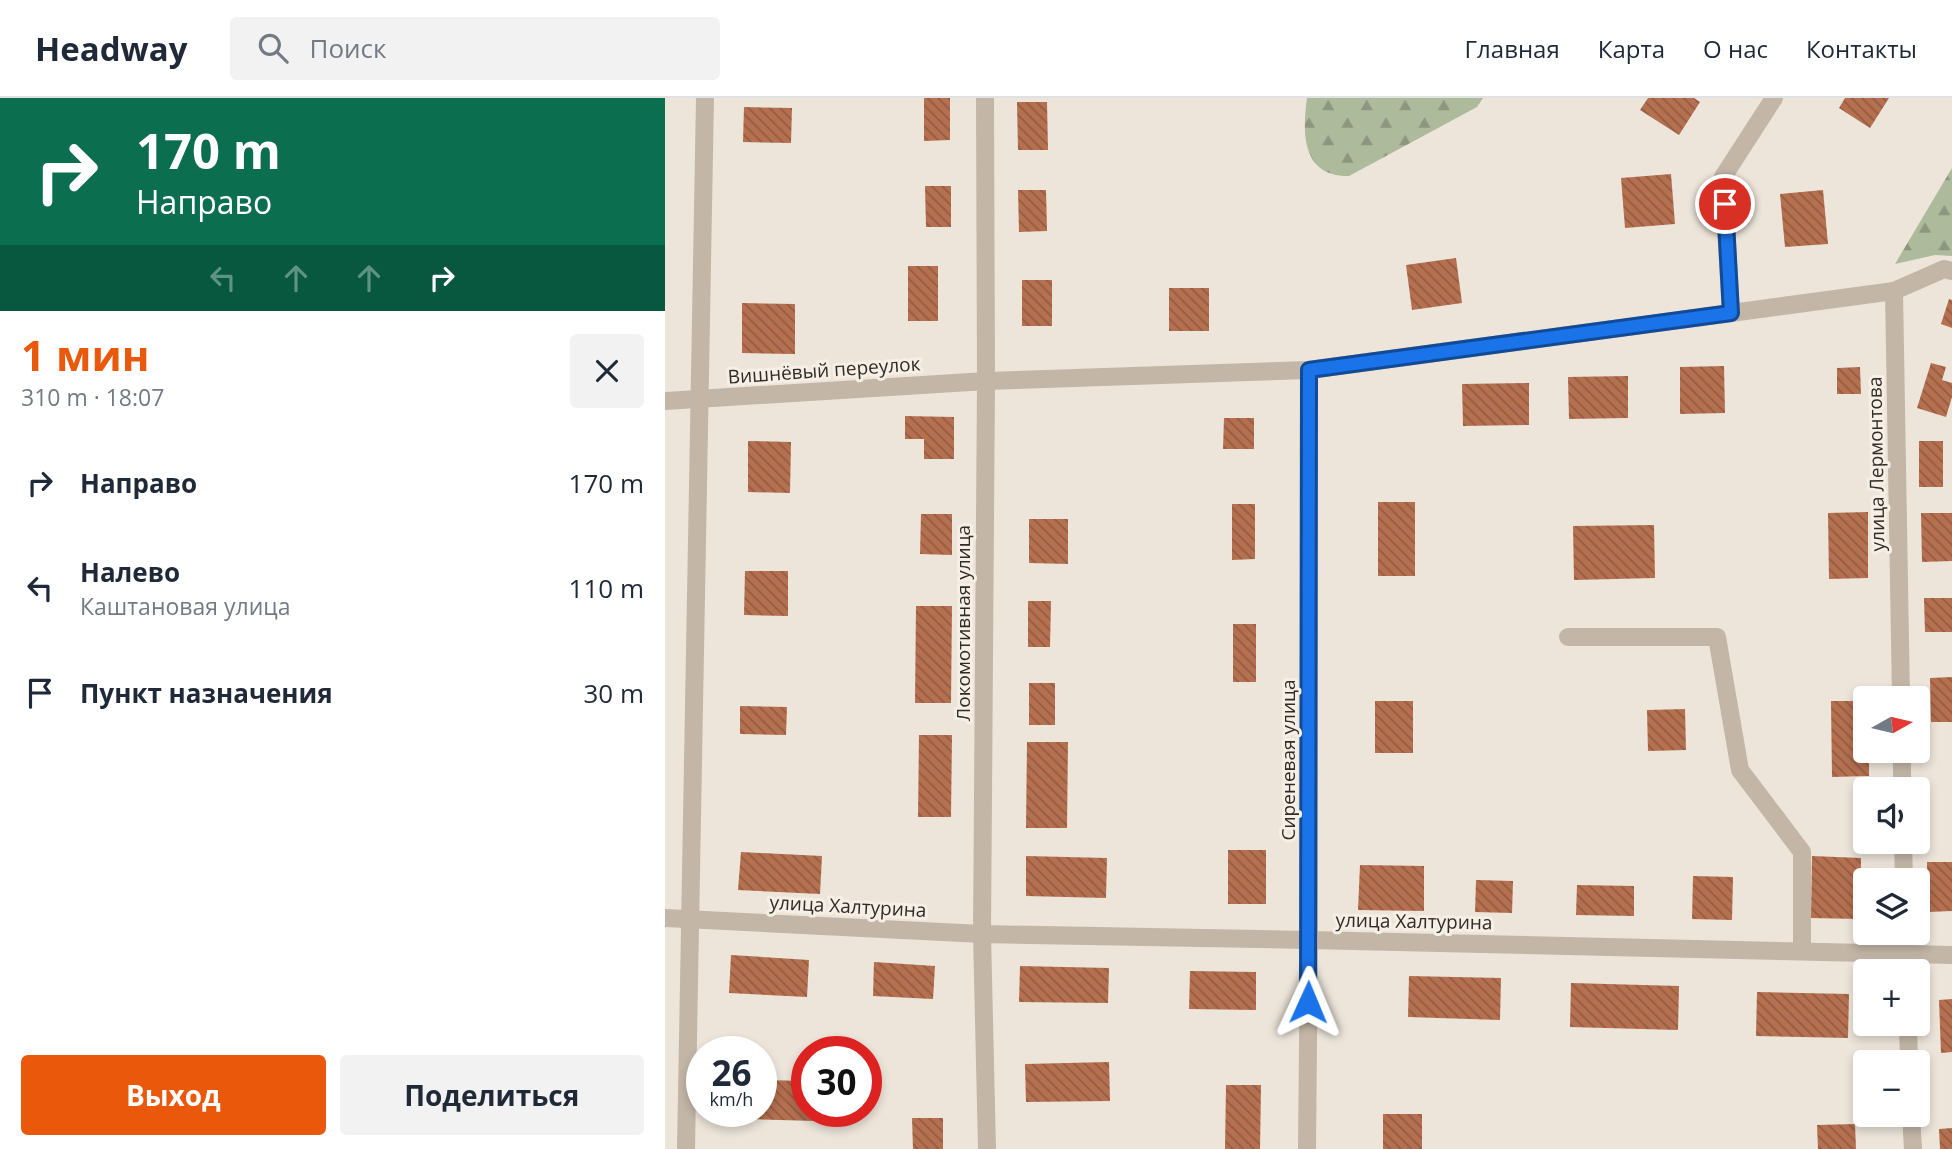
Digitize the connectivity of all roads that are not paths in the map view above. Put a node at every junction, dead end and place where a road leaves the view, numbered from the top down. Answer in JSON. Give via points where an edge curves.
{"nodes":[{"id":1,"x":705,"y":98,"type":"edge"},
{"id":2,"x":985,"y":98,"type":"edge"},
{"id":3,"x":1774,"y":98,"type":"edge"},
{"id":4,"x":1952,"y":271,"type":"edge"},
{"id":5,"x":1895,"y":291,"type":"junction"},
{"id":6,"x":1731,"y":313,"type":"junction"},
{"id":7,"x":1309,"y":370,"type":"junction"},
{"id":8,"x":986,"y":381,"type":"junction"},
{"id":9,"x":701,"y":398,"type":"junction"},
{"id":10,"x":665,"y":401,"type":"edge"},
{"id":11,"x":1568,"y":637,"type":"dead end"},
{"id":12,"x":1901,"y":686,"type":"edge"},
{"id":13,"x":665,"y":918,"type":"edge"},
{"id":14,"x":691,"y":918,"type":"junction"},
{"id":15,"x":982,"y":934,"type":"junction"},
{"id":16,"x":1309,"y":940,"type":"junction"},
{"id":17,"x":1802,"y":951,"type":"junction"},
{"id":18,"x":1952,"y":956,"type":"edge"},
{"id":19,"x":1877,"y":959,"type":"edge"},
{"id":20,"x":1928,"y":959,"type":"edge"},
{"id":21,"x":1912,"y":1127,"type":"edge"},
{"id":22,"x":686,"y":1149,"type":"edge"},
{"id":23,"x":987,"y":1149,"type":"edge"},
{"id":24,"x":1307,"y":1149,"type":"edge"},
{"id":25,"x":1913,"y":1149,"type":"edge"}],
"edges":[{"from":1,"to":9,"type":"street"},
{"from":2,"to":8,"type":"street","name":"Локомотивная улица"},
{"from":3,"to":6,"type":"street","via":[[1723,177]]},
{"from":4,"to":5,"type":"street","via":[[1944,269]]},
{"from":5,"to":6,"type":"street","name":"Вишнёвый переулок"},
{"from":5,"to":12,"type":"street","name":"улица Лермонтова"},
{"from":6,"to":7,"type":"street","name":"Вишнёвый переулок"},
{"from":7,"to":8,"type":"street","name":"Вишнёвый переулок"},
{"from":7,"to":16,"type":"street","name":"Сиреневая улица"},
{"from":8,"to":9,"type":"street","name":"Вишнёвый переулок"},
{"from":8,"to":15,"type":"street","name":"Локомотивная улица"},
{"from":9,"to":10,"type":"street","name":"Вишнёвый переулок"},
{"from":9,"to":14,"type":"street"},
{"from":11,"to":17,"type":"street","via":[[1717,637],[1740,770],[1802,852]]},
{"from":13,"to":14,"type":"street","name":"улица Халтурина"},
{"from":14,"to":15,"type":"street","name":"улица Халтурина"},
{"from":14,"to":22,"type":"street"},
{"from":15,"to":16,"type":"street","name":"улица Халтурина"},
{"from":15,"to":23,"type":"street","name":"Локомотивная улица"},
{"from":16,"to":17,"type":"street","name":"улица Халтурина"},
{"from":16,"to":24,"type":"street","name":"Сиреневая улица"},
{"from":17,"to":19,"type":"street","name":"улица Халтурина"},
{"from":18,"to":20,"type":"street","name":"улица Халтурина"},
{"from":21,"to":25,"type":"street"}]}
